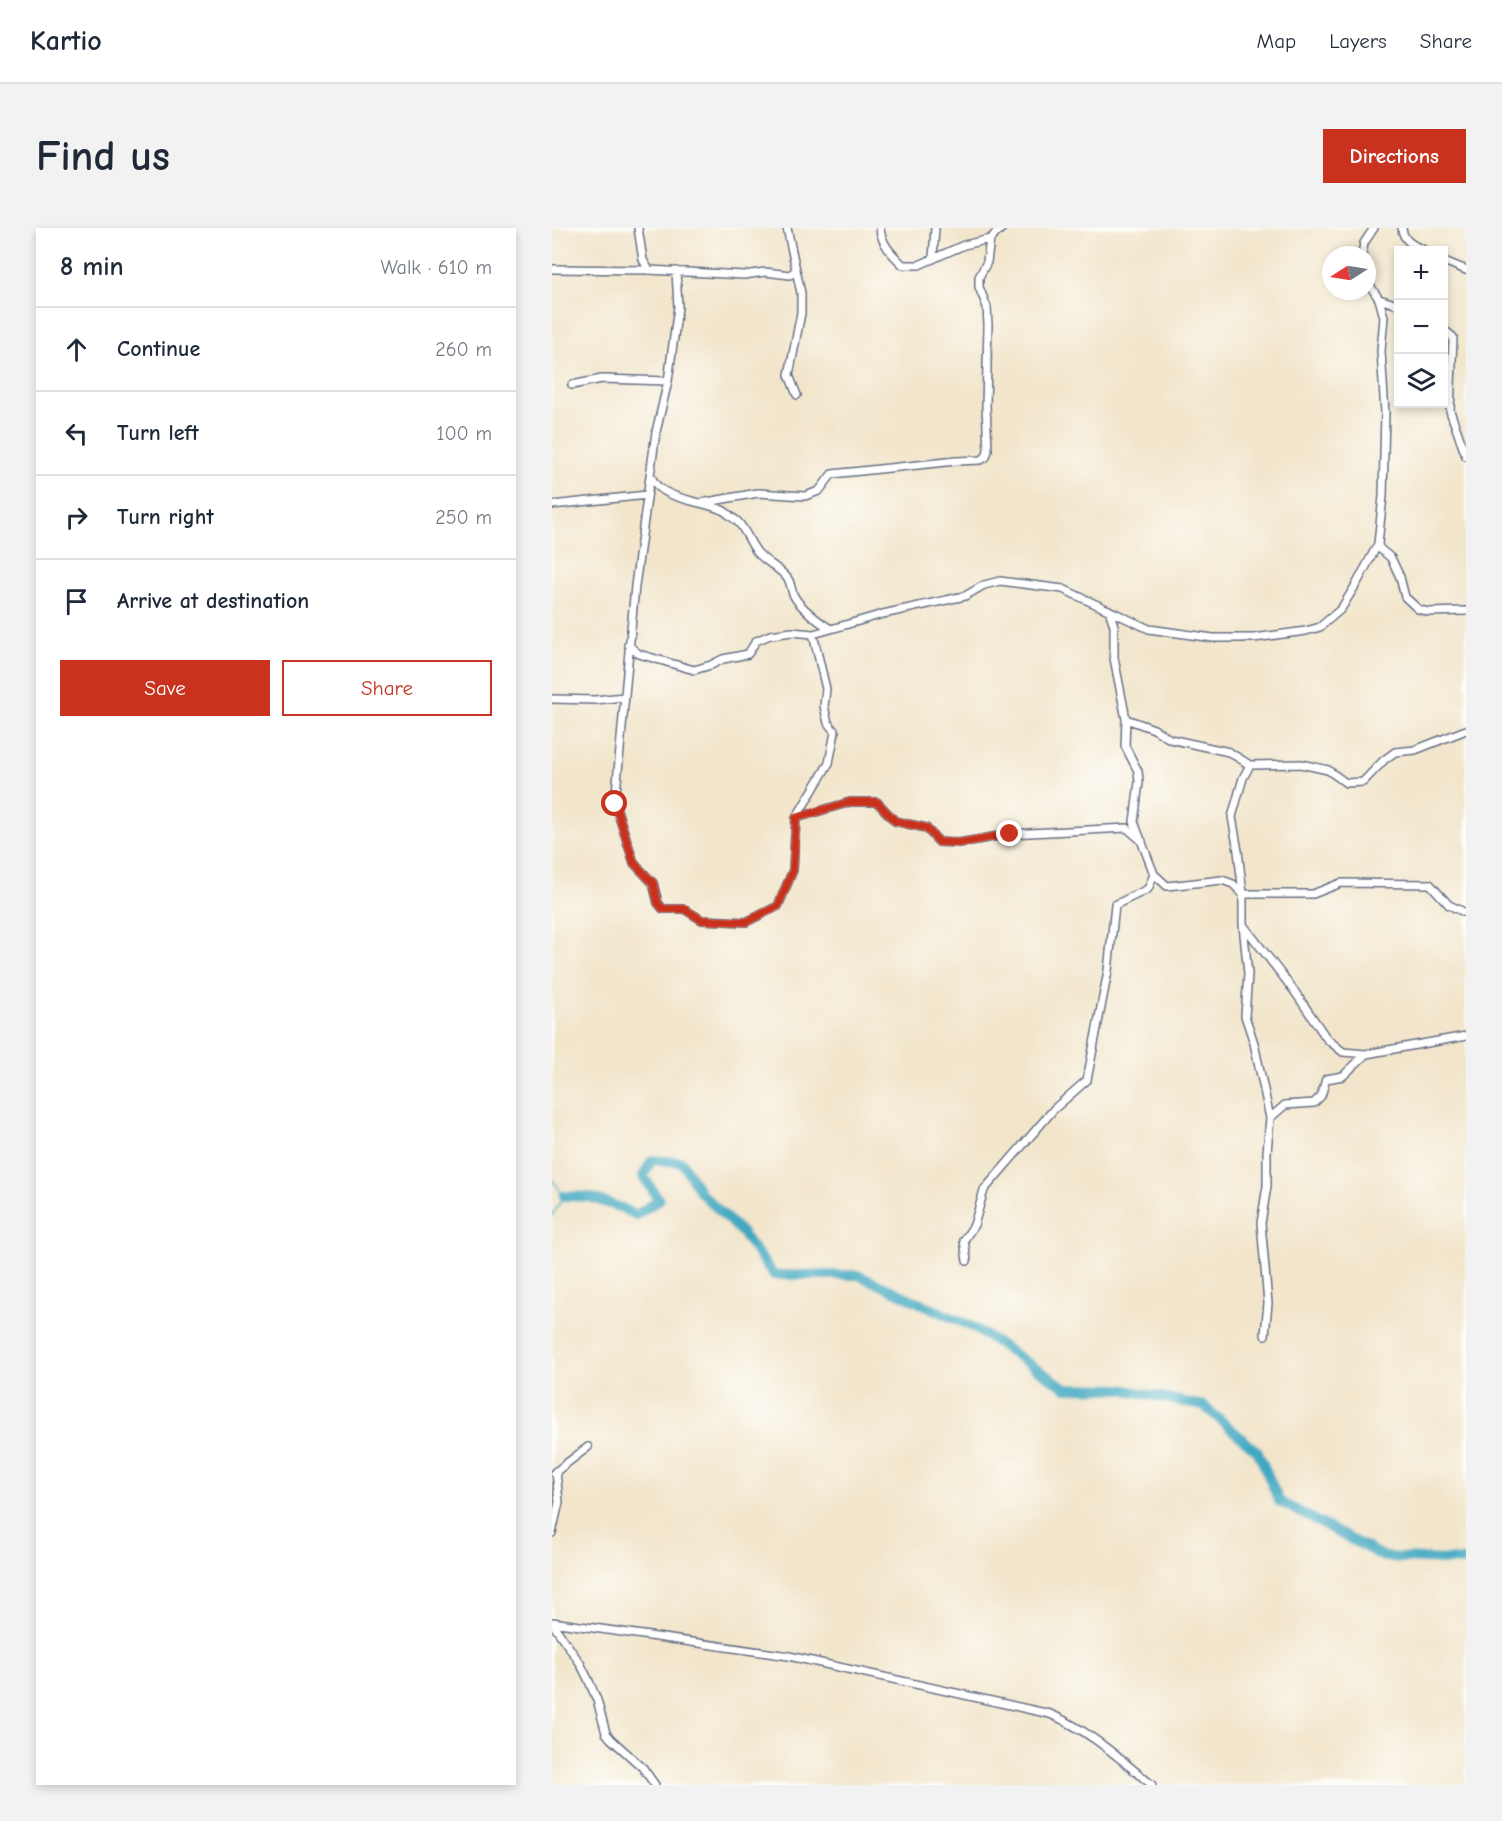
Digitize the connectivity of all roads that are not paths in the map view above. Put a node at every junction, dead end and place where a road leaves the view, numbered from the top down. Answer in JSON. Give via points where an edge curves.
{"nodes":[{"id":1,"x":638,"y":228,"type":"edge"},
{"id":2,"x":787,"y":228,"type":"edge"},
{"id":3,"x":880,"y":228,"type":"edge"},
{"id":4,"x":935,"y":228,"type":"edge"},
{"id":5,"x":1002,"y":228,"type":"edge"},
{"id":6,"x":1374,"y":228,"type":"edge"},
{"id":7,"x":1402,"y":228,"type":"edge"},
{"id":8,"x":990,"y":239,"type":"junction"},
{"id":9,"x":1364,"y":246,"type":"edge"},
{"id":10,"x":1415,"y":246,"type":"edge"},
{"id":11,"x":933,"y":259,"type":"junction"},
{"id":12,"x":1448,"y":263,"type":"edge"},
{"id":13,"x":552,"y":269,"type":"edge"},
{"id":14,"x":649,"y":270,"type":"junction"},
{"id":15,"x":796,"y":270,"type":"junction"},
{"id":16,"x":1466,"y":270,"type":"edge"},
{"id":17,"x":676,"y":271,"type":"junction"},
{"id":18,"x":1376,"y":294,"type":"edge"},
{"id":19,"x":1379,"y":299,"type":"junction"},
{"id":20,"x":1394,"y":304,"type":"edge"},
{"id":21,"x":1448,"y":334,"type":"edge"},
{"id":22,"x":668,"y":381,"type":"junction"},
{"id":23,"x":572,"y":385,"type":"dead end"},
{"id":24,"x":797,"y":395,"type":"dead end"},
{"id":25,"x":1466,"y":456,"type":"edge"},
{"id":26,"x":650,"y":473,"type":"junction"},
{"id":27,"x":647,"y":495,"type":"junction"},
{"id":28,"x":700,"y":503,"type":"junction"},
{"id":29,"x":552,"y":505,"type":"edge"},
{"id":30,"x":1377,"y":544,"type":"junction"},
{"id":31,"x":1108,"y":610,"type":"junction"},
{"id":32,"x":1466,"y":611,"type":"edge"},
{"id":33,"x":831,"y":629,"type":"junction"},
{"id":34,"x":813,"y":634,"type":"junction"},
{"id":35,"x":628,"y":645,"type":"junction"},
{"id":36,"x":624,"y":697,"type":"junction"},
{"id":37,"x":552,"y":699,"type":"edge"},
{"id":38,"x":1126,"y":720,"type":"junction"},
{"id":39,"x":1466,"y":730,"type":"edge"},
{"id":40,"x":1250,"y":765,"type":"junction"},
{"id":41,"x":796,"y":818,"type":"junction"},
{"id":42,"x":1142,"y":841,"type":"junction"},
{"id":43,"x":1154,"y":874,"type":"junction"},
{"id":44,"x":1243,"y":894,"type":"junction"},
{"id":45,"x":1466,"y":913,"type":"edge"},
{"id":46,"x":1243,"y":925,"type":"junction"},
{"id":47,"x":1466,"y":1036,"type":"edge"},
{"id":48,"x":1366,"y":1053,"type":"junction"},
{"id":49,"x":1270,"y":1118,"type":"junction"},
{"id":50,"x":967,"y":1261,"type":"dead end"},
{"id":51,"x":1265,"y":1335,"type":"dead end"},
{"id":52,"x":588,"y":1447,"type":"dead end"},
{"id":53,"x":554,"y":1473,"type":"edge"},
{"id":54,"x":552,"y":1533,"type":"edge"},
{"id":55,"x":552,"y":1622,"type":"edge"},
{"id":56,"x":655,"y":1785,"type":"edge"},
{"id":57,"x":1152,"y":1785,"type":"edge"}],
"edges":[{"from":1,"to":14,"type":"street","via":[[643,260]]},
{"from":2,"to":15,"type":"street"},
{"from":3,"to":11,"type":"street","via":[[887,248],[903,265],[919,266]]},
{"from":4,"to":11,"type":"street"},
{"from":5,"to":8,"type":"street"},
{"from":6,"to":9,"type":"street"},
{"from":7,"to":10,"type":"street","via":[[1404,238]]},
{"from":8,"to":11,"type":"street"},
{"from":8,"to":28,"type":"street","via":[[987,262],[979,277],[988,325],[986,457],[832,474],[819,491],[805,496],[758,494]]},
{"from":12,"to":16,"type":"street"},
{"from":13,"to":14,"type":"street"},
{"from":14,"to":17,"type":"street"},
{"from":15,"to":17,"type":"street","via":[[790,275]]},
{"from":15,"to":24,"type":"street","via":[[801,313],[789,375]]},
{"from":17,"to":22,"type":"street","via":[[678,306]]},
{"from":18,"to":19,"type":"street"},
{"from":19,"to":20,"type":"street"},
{"from":19,"to":30,"type":"street","via":[[1384,318],[1381,351],[1385,413],[1383,496]]},
{"from":21,"to":25,"type":"street","via":[[1453,337],[1450,411]]},
{"from":22,"to":23,"type":"street","via":[[603,379]]},
{"from":22,"to":26,"type":"street"},
{"from":26,"to":27,"type":"street"},
{"from":26,"to":28,"type":"street","via":[[660,489]]},
{"from":27,"to":29,"type":"street"},
{"from":27,"to":35,"type":"street"},
{"from":28,"to":33,"type":"street","via":[[724,511],[741,525],[757,552],[788,579],[802,607]]},
{"from":30,"to":31,"type":"street","via":[[1341,609],[1320,627],[1306,631],[1254,638],[1213,638],[1149,629]]},
{"from":30,"to":32,"type":"street","via":[[1391,558],[1405,597],[1418,609]]},
{"from":31,"to":33,"type":"street","via":[[1063,589],[1000,581],[965,596]]},
{"from":31,"to":38,"type":"street","via":[[1114,626],[1114,658]]},
{"from":33,"to":34,"type":"street"},
{"from":34,"to":35,"type":"street","via":[[770,635],[756,641],[748,654],[694,670],[639,654]]},
{"from":34,"to":41,"type":"street","via":[[826,688],[824,706],[828,723],[836,732],[829,763]]},
{"from":35,"to":36,"type":"street"},
{"from":36,"to":37,"type":"street"},
{"from":36,"to":41,"type":"street","via":[[615,804],[634,863],[653,883],[663,909],[684,909],[702,920],[746,922],[778,906],[793,870]]},
{"from":38,"to":40,"type":"street","via":[[1170,739],[1229,752]]},
{"from":38,"to":42,"type":"street","via":[[1125,746],[1138,771],[1139,782],[1134,822]]},
{"from":39,"to":40,"type":"street","via":[[1415,750],[1395,752],[1363,782],[1346,783],[1328,770],[1301,764]]},
{"from":40,"to":44,"type":"street","via":[[1232,817]]},
{"from":41,"to":42,"type":"street","via":[[850,802],[877,802],[895,821],[926,828],[939,842],[1127,828]]},
{"from":42,"to":43,"type":"street"},
{"from":43,"to":44,"type":"street","via":[[1167,886],[1221,880],[1233,884]]},
{"from":43,"to":50,"type":"street","via":[[1148,889],[1115,905],[1108,971],[1088,1080],[1054,1109],[984,1190],[974,1225],[964,1240]]},
{"from":44,"to":45,"type":"street","via":[[1314,894],[1341,883],[1430,884],[1449,905]]},
{"from":44,"to":46,"type":"street"},
{"from":46,"to":48,"type":"street","via":[[1327,1039],[1343,1052]]},
{"from":46,"to":49,"type":"street","via":[[1248,974],[1245,1016]]},
{"from":47,"to":48,"type":"street"},
{"from":48,"to":49,"type":"street","via":[[1343,1076],[1326,1079],[1322,1096],[1314,1103],[1285,1105]]},
{"from":49,"to":51,"type":"street","via":[[1268,1186],[1261,1223],[1268,1303]]},
{"from":52,"to":53,"type":"street"},
{"from":53,"to":54,"type":"street","via":[[559,1502]]},
{"from":55,"to":56,"type":"street","via":[[588,1679],[606,1732]]},
{"from":55,"to":57,"type":"street","via":[[789,1656],[1050,1714],[1094,1739]]}]}
